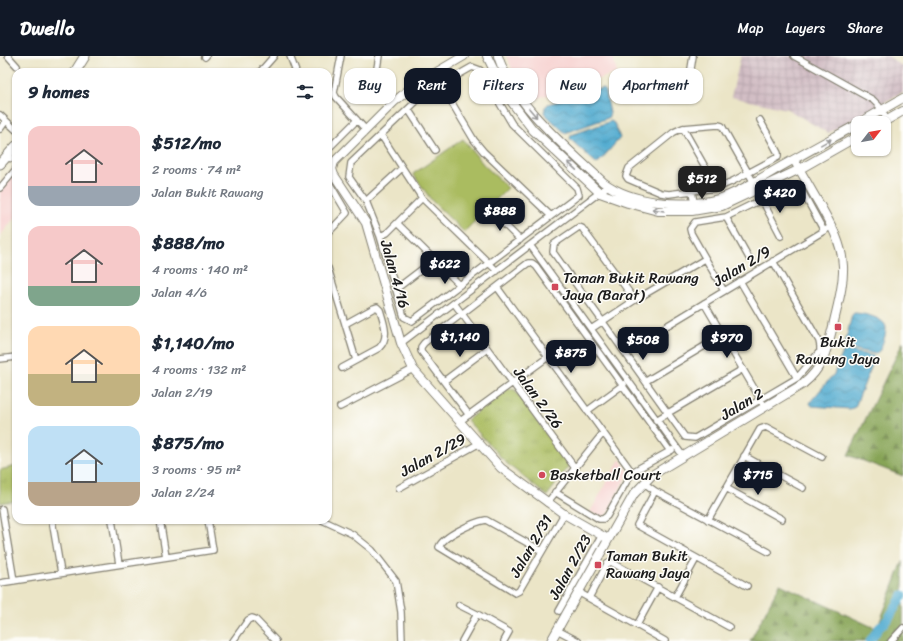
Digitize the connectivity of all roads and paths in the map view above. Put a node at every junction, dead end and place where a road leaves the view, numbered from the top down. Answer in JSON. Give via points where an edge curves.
{"nodes":[{"id":1,"x":8,"y":56,"type":"edge"},
{"id":2,"x":86,"y":56,"type":"edge"},
{"id":3,"x":274,"y":56,"type":"edge"},
{"id":4,"x":290,"y":56,"type":"edge"},
{"id":5,"x":341,"y":56,"type":"edge"},
{"id":6,"x":379,"y":56,"type":"edge"},
{"id":7,"x":464,"y":56,"type":"edge"},
{"id":8,"x":487,"y":56,"type":"edge"},
{"id":9,"x":498,"y":56,"type":"edge"},
{"id":10,"x":693,"y":56,"type":"edge"},
{"id":11,"x":794,"y":56,"type":"edge"},
{"id":12,"x":17,"y":66,"type":"dead end"},
{"id":13,"x":78,"y":68,"type":"edge"},
{"id":14,"x":264,"y":68,"type":"edge"},
{"id":15,"x":294,"y":68,"type":"edge"},
{"id":16,"x":377,"y":68,"type":"edge"},
{"id":17,"x":444,"y":68,"type":"edge"},
{"id":18,"x":691,"y":68,"type":"edge"},
{"id":19,"x":461,"y":73,"type":"edge"},
{"id":20,"x":404,"y":94,"type":"edge"},
{"id":21,"x":903,"y":98,"type":"edge"},
{"id":22,"x":396,"y":100,"type":"edge"},
{"id":23,"x":392,"y":104,"type":"edge"},
{"id":24,"x":413,"y":104,"type":"edge"},
{"id":25,"x":452,"y":104,"type":"edge"},
{"id":26,"x":408,"y":109,"type":"junction"},
{"id":27,"x":881,"y":110,"type":"junction"},
{"id":28,"x":903,"y":111,"type":"edge"},
{"id":29,"x":0,"y":115,"type":"edge"},
{"id":30,"x":871,"y":116,"type":"edge"},
{"id":31,"x":883,"y":116,"type":"edge"},
{"id":32,"x":891,"y":117,"type":"edge"},
{"id":33,"x":357,"y":120,"type":"junction"},
{"id":34,"x":760,"y":120,"type":"dead end"},
{"id":35,"x":6,"y":121,"type":"junction"},
{"id":36,"x":12,"y":126,"type":"edge"},
{"id":37,"x":683,"y":128,"type":"junction"},
{"id":38,"x":851,"y":128,"type":"edge"},
{"id":39,"x":0,"y":129,"type":"edge"},
{"id":40,"x":366,"y":130,"type":"junction"},
{"id":41,"x":381,"y":135,"type":"junction"},
{"id":42,"x":851,"y":140,"type":"edge"},
{"id":43,"x":332,"y":144,"type":"edge"},
{"id":44,"x":435,"y":150,"type":"dead end"},
{"id":45,"x":12,"y":151,"type":"edge"},
{"id":46,"x":794,"y":160,"type":"junction"},
{"id":47,"x":3,"y":161,"type":"edge"},
{"id":48,"x":332,"y":168,"type":"edge"},
{"id":49,"x":402,"y":168,"type":"junction"},
{"id":50,"x":800,"y":169,"type":"junction"},
{"id":51,"x":749,"y":173,"type":"junction"},
{"id":52,"x":12,"y":174,"type":"edge"},
{"id":53,"x":332,"y":178,"type":"edge"},
{"id":54,"x":332,"y":180,"type":"edge"},
{"id":55,"x":754,"y":183,"type":"junction"},
{"id":56,"x":608,"y":186,"type":"junction"},
{"id":57,"x":0,"y":188,"type":"edge"},
{"id":58,"x":717,"y":188,"type":"junction"},
{"id":59,"x":692,"y":192,"type":"junction"},
{"id":60,"x":600,"y":193,"type":"junction"},
{"id":61,"x":422,"y":198,"type":"junction"},
{"id":62,"x":762,"y":200,"type":"junction"},
{"id":63,"x":366,"y":201,"type":"junction"},
{"id":64,"x":694,"y":203,"type":"junction"},
{"id":65,"x":492,"y":212,"type":"dead end"},
{"id":66,"x":551,"y":216,"type":"junction"},
{"id":67,"x":726,"y":217,"type":"junction"},
{"id":68,"x":397,"y":223,"type":"junction"},
{"id":69,"x":832,"y":226,"type":"junction"},
{"id":70,"x":332,"y":229,"type":"edge"},
{"id":71,"x":824,"y":231,"type":"junction"},
{"id":72,"x":781,"y":236,"type":"dead end"},
{"id":73,"x":381,"y":239,"type":"junction"},
{"id":74,"x":520,"y":240,"type":"junction"},
{"id":75,"x":372,"y":244,"type":"junction"},
{"id":76,"x":530,"y":245,"type":"junction"},
{"id":77,"x":749,"y":258,"type":"dead end"},
{"id":78,"x":705,"y":259,"type":"junction"},
{"id":79,"x":434,"y":260,"type":"junction"},
{"id":80,"x":773,"y":262,"type":"junction"},
{"id":81,"x":489,"y":263,"type":"junction"},
{"id":82,"x":497,"y":271,"type":"junction"},
{"id":83,"x":332,"y":281,"type":"edge"},
{"id":84,"x":740,"y":282,"type":"junction"},
{"id":85,"x":460,"y":285,"type":"junction"},
{"id":86,"x":497,"y":287,"type":"junction"},
{"id":87,"x":396,"y":289,"type":"junction"},
{"id":88,"x":724,"y":291,"type":"junction"},
{"id":89,"x":635,"y":300,"type":"junction"},
{"id":90,"x":454,"y":303,"type":"junction"},
{"id":91,"x":704,"y":303,"type":"junction"},
{"id":92,"x":462,"y":314,"type":"junction"},
{"id":93,"x":602,"y":321,"type":"junction"},
{"id":94,"x":345,"y":324,"type":"junction"},
{"id":95,"x":591,"y":329,"type":"junction"},
{"id":96,"x":723,"y":335,"type":"junction"},
{"id":97,"x":401,"y":343,"type":"junction"},
{"id":98,"x":487,"y":349,"type":"junction"},
{"id":99,"x":625,"y":352,"type":"junction"},
{"id":100,"x":548,"y":357,"type":"junction"},
{"id":101,"x":12,"y":358,"type":"edge"},
{"id":102,"x":0,"y":359,"type":"edge"},
{"id":103,"x":356,"y":360,"type":"junction"},
{"id":104,"x":342,"y":368,"type":"dead end"},
{"id":105,"x":743,"y":368,"type":"junction"},
{"id":106,"x":413,"y":369,"type":"junction"},
{"id":107,"x":797,"y":378,"type":"junction"},
{"id":108,"x":628,"y":380,"type":"junction"},
{"id":109,"x":444,"y":381,"type":"junction"},
{"id":110,"x":646,"y":382,"type":"junction"},
{"id":111,"x":512,"y":383,"type":"junction"},
{"id":112,"x":622,"y":385,"type":"junction"},
{"id":113,"x":763,"y":403,"type":"junction"},
{"id":114,"x":340,"y":407,"type":"dead end"},
{"id":115,"x":587,"y":411,"type":"junction"},
{"id":116,"x":668,"y":412,"type":"junction"},
{"id":117,"x":469,"y":415,"type":"junction"},
{"id":118,"x":656,"y":420,"type":"junction"},
{"id":119,"x":459,"y":422,"type":"junction"},
{"id":120,"x":603,"y":433,"type":"junction"},
{"id":121,"x":478,"y":444,"type":"junction"},
{"id":122,"x":676,"y":447,"type":"junction"},
{"id":123,"x":670,"y":451,"type":"junction"},
{"id":124,"x":683,"y":456,"type":"junction"},
{"id":125,"x":744,"y":456,"type":"junction"},
{"id":126,"x":822,"y":457,"type":"dead end"},
{"id":127,"x":574,"y":468,"type":"junction"},
{"id":128,"x":632,"y":472,"type":"junction"},
{"id":129,"x":644,"y":483,"type":"junction"},
{"id":130,"x":399,"y":488,"type":"dead end"},
{"id":131,"x":726,"y":488,"type":"junction"},
{"id":132,"x":803,"y":488,"type":"dead end"},
{"id":133,"x":655,"y":491,"type":"junction"},
{"id":134,"x":555,"y":492,"type":"junction"},
{"id":135,"x":547,"y":503,"type":"junction"},
{"id":136,"x":2,"y":509,"type":"dead end"},
{"id":137,"x":564,"y":514,"type":"junction"},
{"id":138,"x":782,"y":519,"type":"dead end"},
{"id":139,"x":708,"y":520,"type":"junction"},
{"id":140,"x":53,"y":524,"type":"edge"},
{"id":141,"x":113,"y":524,"type":"edge"},
{"id":142,"x":161,"y":524,"type":"edge"},
{"id":143,"x":209,"y":524,"type":"edge"},
{"id":144,"x":331,"y":524,"type":"edge"},
{"id":145,"x":605,"y":537,"type":"junction"},
{"id":146,"x":542,"y":551,"type":"junction"},
{"id":147,"x":769,"y":552,"type":"dead end"},
{"id":148,"x":166,"y":557,"type":"junction"},
{"id":149,"x":696,"y":558,"type":"junction"},
{"id":150,"x":119,"y":564,"type":"junction"},
{"id":151,"x":61,"y":573,"type":"junction"},
{"id":152,"x":14,"y":581,"type":"junction"},
{"id":153,"x":0,"y":583,"type":"edge"},
{"id":154,"x":747,"y":586,"type":"dead end"},
{"id":155,"x":658,"y":587,"type":"junction"},
{"id":156,"x":578,"y":592,"type":"junction"},
{"id":157,"x":675,"y":597,"type":"junction"},
{"id":158,"x":589,"y":598,"type":"junction"},
{"id":159,"x":459,"y":604,"type":"dead end"},
{"id":160,"x":559,"y":611,"type":"dead end"},
{"id":161,"x":477,"y":614,"type":"junction"},
{"id":162,"x":637,"y":625,"type":"junction"},
{"id":163,"x":729,"y":626,"type":"dead end"},
{"id":164,"x":903,"y":628,"type":"edge"},
{"id":165,"x":558,"y":630,"type":"junction"},
{"id":166,"x":233,"y":641,"type":"edge"},
{"id":167,"x":276,"y":641,"type":"edge"},
{"id":168,"x":402,"y":641,"type":"edge"},
{"id":169,"x":462,"y":641,"type":"edge"},
{"id":170,"x":504,"y":641,"type":"edge"},
{"id":171,"x":551,"y":641,"type":"edge"},
{"id":172,"x":578,"y":641,"type":"edge"},
{"id":173,"x":665,"y":641,"type":"edge"},
{"id":174,"x":891,"y":641,"type":"edge"}],
"edges":[{"from":1,"to":12,"type":"street"},
{"from":2,"to":13,"type":"main road"},
{"from":3,"to":14,"type":"street"},
{"from":4,"to":15,"type":"street"},
{"from":5,"to":33,"type":"street","via":[[334,93]]},
{"from":6,"to":16,"type":"street"},
{"from":7,"to":17,"type":"street"},
{"from":60,"to":8,"type":"street","one_way":true,"via":[[523,117],[505,93]]},
{"from":9,"to":56,"type":"street","one_way":true,"via":[[506,76],[533,114]]},
{"from":10,"to":18,"type":"street"},
{"from":11,"to":27,"type":"street","via":[[873,100]]},
{"from":19,"to":66,"type":"street","via":[[472,67],[480,70],[512,124],[578,188],[579,195]]},
{"from":20,"to":22,"type":"street"},
{"from":21,"to":27,"type":"street"},
{"from":23,"to":40,"type":"street"},
{"from":24,"to":26,"type":"street"},
{"from":25,"to":66,"type":"street","via":[[484,152]]},
{"from":26,"to":41,"type":"street"},
{"from":26,"to":44,"type":"street"},
{"from":27,"to":30,"type":"street"},
{"from":27,"to":31,"type":"street"},
{"from":28,"to":32,"type":"street"},
{"from":29,"to":35,"type":"street"},
{"from":33,"to":40,"type":"street"},
{"from":33,"to":43,"type":"street"},
{"from":34,"to":51,"type":"street","via":[[778,156]]},
{"from":35,"to":36,"type":"street"},
{"from":35,"to":39,"type":"street"},
{"from":37,"to":51,"type":"street","via":[[722,126]]},
{"from":37,"to":58,"type":"street"},
{"from":37,"to":59,"type":"street","via":[[629,168],[626,176],[660,193]]},
{"from":46,"to":38,"type":"street","one_way":true},
{"from":40,"to":48,"type":"street","via":[[334,162]]},
{"from":41,"to":49,"type":"street"},
{"from":41,"to":63,"type":"street","via":[[351,163],[349,177]]},
{"from":42,"to":50,"type":"street"},
{"from":45,"to":47,"type":"main road"},
{"from":46,"to":50,"type":"street","name":"Jalan 2"},
{"from":46,"to":55,"type":"street"},
{"from":49,"to":61,"type":"street"},
{"from":49,"to":63,"type":"street"},
{"from":50,"to":60,"type":"street","one_way":true,"via":[[732,202],[692,211],[658,211]]},
{"from":50,"to":69,"type":"street","name":"Jalan 2"},
{"from":51,"to":55,"type":"street"},
{"from":51,"to":58,"type":"street"},
{"from":52,"to":57,"type":"street"},
{"from":53,"to":75,"type":"street","name":"Jalan 4/16","via":[[366,223]]},
{"from":54,"to":70,"type":"street","via":[[346,213]]},
{"from":55,"to":64,"type":"street","via":[[719,199]]},
{"from":56,"to":60,"type":"street"},
{"from":56,"to":64,"type":"street","via":[[641,199],[663,203]]},
{"from":58,"to":59,"type":"street"},
{"from":59,"to":64,"type":"street"},
{"from":60,"to":76,"type":"street"},
{"from":61,"to":68,"type":"street"},
{"from":61,"to":81,"type":"street"},
{"from":62,"to":67,"type":"street"},
{"from":62,"to":71,"type":"street","via":[[787,187],[798,188]]},
{"from":62,"to":72,"type":"street"},
{"from":63,"to":73,"type":"street"},
{"from":65,"to":74,"type":"street"},
{"from":66,"to":74,"type":"street"},
{"from":67,"to":77,"type":"street"},
{"from":67,"to":78,"type":"street","via":[[698,221],[692,226],[691,233]]},
{"from":68,"to":73,"type":"street"},
{"from":68,"to":79,"type":"street"},
{"from":69,"to":71,"type":"street","name":"Jalan 2/9"},
{"from":69,"to":113,"type":"street","name":"Jalan 2","via":[[842,254],[843,280],[822,361],[803,384]]},
{"from":71,"to":80,"type":"street","name":"Jalan 2/9"},
{"from":73,"to":75,"type":"street"},
{"from":73,"to":87,"type":"street"},
{"from":74,"to":81,"type":"street"},
{"from":75,"to":97,"type":"street","name":"Jalan 4/16"},
{"from":76,"to":82,"type":"street"},
{"from":76,"to":95,"type":"street"},
{"from":78,"to":88,"type":"street"},
{"from":78,"to":89,"type":"street"},
{"from":79,"to":85,"type":"street"},
{"from":79,"to":87,"type":"street"},
{"from":80,"to":84,"type":"street","name":"Jalan 2/9"},
{"from":80,"to":107,"type":"street","via":[[820,344],[820,351]]},
{"from":81,"to":82,"type":"street"},
{"from":81,"to":85,"type":"street"},
{"from":82,"to":90,"type":"street"},
{"from":83,"to":94,"type":"street"},
{"from":84,"to":88,"type":"street","name":"Jalan 2/9"},
{"from":84,"to":107,"type":"street"},
{"from":85,"to":87,"type":"street","via":[[412,320],[404,317]]},
{"from":86,"to":92,"type":"street"},
{"from":86,"to":100,"type":"street"},
{"from":86,"to":112,"type":"street","via":[[528,263],[536,266]]},
{"from":88,"to":91,"type":"street","name":"Jalan 2/9"},
{"from":89,"to":93,"type":"street"},
{"from":89,"to":93,"type":"street","via":[[582,228],[578,227],[554,244],[553,252]]},
{"from":90,"to":92,"type":"street","name":"Jalan 2/26"},
{"from":90,"to":97,"type":"street"},
{"from":91,"to":96,"type":"street"},
{"from":91,"to":99,"type":"street","name":"Jalan 2/9"},
{"from":92,"to":98,"type":"street","name":"Jalan 2/26"},
{"from":92,"to":109,"type":"street","via":[[421,347],[421,351]]},
{"from":93,"to":95,"type":"street"},
{"from":93,"to":99,"type":"street"},
{"from":94,"to":103,"type":"street"},
{"from":94,"to":103,"type":"street","via":[[374,308],[380,310],[386,334],[383,344]]},
{"from":95,"to":108,"type":"street"},
{"from":96,"to":105,"type":"street"},
{"from":96,"to":110,"type":"street"},
{"from":97,"to":106,"type":"street","name":"Jalan 4/16"},
{"from":98,"to":109,"type":"street"},
{"from":98,"to":111,"type":"street","name":"Jalan 2/26"},
{"from":99,"to":110,"type":"street"},
{"from":100,"to":111,"type":"street"},
{"from":100,"to":115,"type":"street"},
{"from":101,"to":102,"type":"street"},
{"from":103,"to":104,"type":"street"},
{"from":105,"to":113,"type":"street"},
{"from":105,"to":116,"type":"street"},
{"from":106,"to":114,"type":"street"},
{"from":106,"to":119,"type":"street","name":"Jalan 4/16"},
{"from":107,"to":113,"type":"street"},
{"from":108,"to":112,"type":"street"},
{"from":108,"to":118,"type":"street"},
{"from":109,"to":117,"type":"street"},
{"from":110,"to":116,"type":"street"},
{"from":111,"to":117,"type":"street"},
{"from":111,"to":127,"type":"street","name":"Jalan 2/26"},
{"from":112,"to":115,"type":"street"},
{"from":112,"to":123,"type":"street"},
{"from":113,"to":116,"type":"street","via":[[695,438],[685,436]]},
{"from":113,"to":124,"type":"street","name":"Jalan 2"},
{"from":115,"to":120,"type":"street"},
{"from":116,"to":118,"type":"street"},
{"from":117,"to":119,"type":"street"},
{"from":118,"to":122,"type":"street"},
{"from":119,"to":121,"type":"street","name":"Jalan 4/16"},
{"from":120,"to":127,"type":"street"},
{"from":120,"to":128,"type":"street"},
{"from":121,"to":130,"type":"street","name":"Jalan 2/29"},
{"from":121,"to":135,"type":"street","name":"Jalan 4/16","via":[[501,468]]},
{"from":122,"to":123,"type":"street"},
{"from":122,"to":124,"type":"street"},
{"from":123,"to":128,"type":"street"},
{"from":124,"to":129,"type":"street","name":"Jalan 2","via":[[652,475]]},
{"from":125,"to":126,"type":"street","via":[[760,429],[766,427]]},
{"from":125,"to":131,"type":"street"},
{"from":125,"to":132,"type":"street"},
{"from":127,"to":134,"type":"street"},
{"from":128,"to":134,"type":"street","via":[[603,519],[598,519]]},
{"from":129,"to":133,"type":"street"},
{"from":129,"to":145,"type":"street","name":"Jalan 2"},
{"from":131,"to":138,"type":"street"},
{"from":131,"to":139,"type":"street"},
{"from":133,"to":139,"type":"street"},
{"from":133,"to":149,"type":"street","via":[[637,525]]},
{"from":134,"to":135,"type":"street"},
{"from":135,"to":137,"type":"street","name":"Jalan 4/16"},
{"from":136,"to":152,"type":"street"},
{"from":137,"to":145,"type":"street","name":"Jalan 4/16"},
{"from":137,"to":146,"type":"street","name":"Jalan 2/31"},
{"from":139,"to":147,"type":"street"},
{"from":140,"to":151,"type":"street"},
{"from":141,"to":150,"type":"street"},
{"from":142,"to":148,"type":"street"},
{"from":143,"to":148,"type":"street","via":[[213,550]]},
{"from":144,"to":168,"type":"street","via":[[352,534],[372,550],[396,581]]},
{"from":145,"to":156,"type":"street","name":"Jalan 2"},
{"from":145,"to":160,"type":"street","name":"Jalan 2/23"},
{"from":146,"to":146,"type":"street","name":"Jalan 2/31","via":[[486,520],[473,523],[445,539],[439,547],[514,593],[518,591]]},
{"from":148,"to":150,"type":"street"},
{"from":149,"to":154,"type":"street"},
{"from":149,"to":157,"type":"street"},
{"from":150,"to":151,"type":"street"},
{"from":151,"to":152,"type":"street"},
{"from":152,"to":153,"type":"street"},
{"from":155,"to":157,"type":"street"},
{"from":155,"to":158,"type":"street","via":[[609,562]]},
{"from":155,"to":162,"type":"street"},
{"from":156,"to":158,"type":"street"},
{"from":156,"to":165,"type":"street","name":"Jalan 2"},
{"from":157,"to":163,"type":"street"},
{"from":158,"to":162,"type":"street"},
{"from":159,"to":161,"type":"street"},
{"from":161,"to":169,"type":"street"},
{"from":161,"to":170,"type":"street","via":[[509,632]]},
{"from":162,"to":173,"type":"street"},
{"from":164,"to":174,"type":"street"},
{"from":165,"to":171,"type":"street","name":"Jalan 2"},
{"from":165,"to":172,"type":"street"},
{"from":166,"to":167,"type":"street","via":[[252,618],[255,618]]}]}
